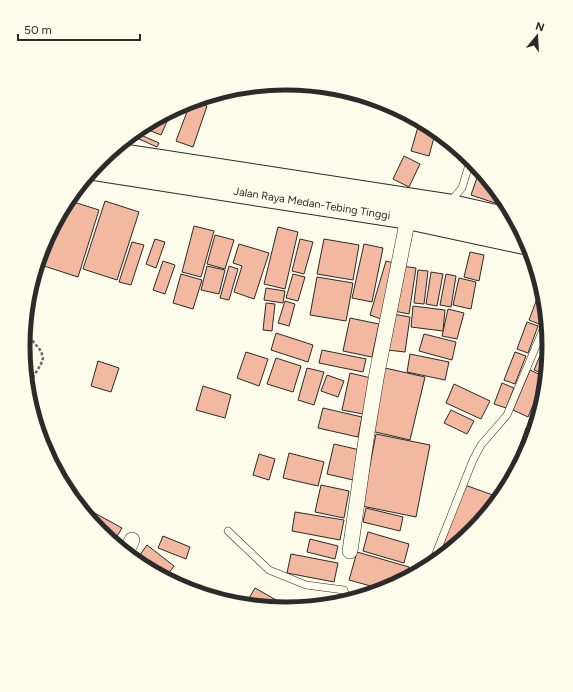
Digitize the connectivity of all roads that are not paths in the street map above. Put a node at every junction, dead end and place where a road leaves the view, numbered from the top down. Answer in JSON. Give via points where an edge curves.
{"nodes":[{"id":1,"x":116,"y":154,"type":"edge"},
{"id":2,"x":469,"y":166,"type":"edge"},
{"id":3,"x":100,"y":170,"type":"edge"},
{"id":4,"x":447,"y":205,"type":"junction"},
{"id":5,"x":408,"y":218,"type":"junction"},
{"id":6,"x":510,"y":219,"type":"edge"},
{"id":7,"x":521,"y":242,"type":"edge"},
{"id":8,"x":542,"y":332,"type":"edge"},
{"id":9,"x":228,"y":531,"type":"dead end"},
{"id":10,"x":350,"y":551,"type":"dead end"},
{"id":11,"x":436,"y":554,"type":"edge"},
{"id":12,"x":346,"y":596,"type":"edge"}],
"edges":[{"from":1,"to":4,"type":"highway","name":"Jalan Raya Medan-Tebing Tinggi"},
{"from":2,"to":4,"type":"lane","via":[[462,188]]},
{"from":3,"to":5,"type":"highway","name":"Jalan Raya Medan-Tebing Tinggi"},
{"from":4,"to":6,"type":"highway","name":"Jalan Raya Medan-Tebing Tinggi"},
{"from":5,"to":7,"type":"highway","name":"Jalan Raya Medan-Tebing Tinggi"},
{"from":5,"to":10,"type":"street","via":[[377,373]]},
{"from":8,"to":11,"type":"lane","via":[[507,415],[481,445],[472,460]]},
{"from":9,"to":12,"type":"lane","via":[[270,570],[306,585],[344,590]]}]}
